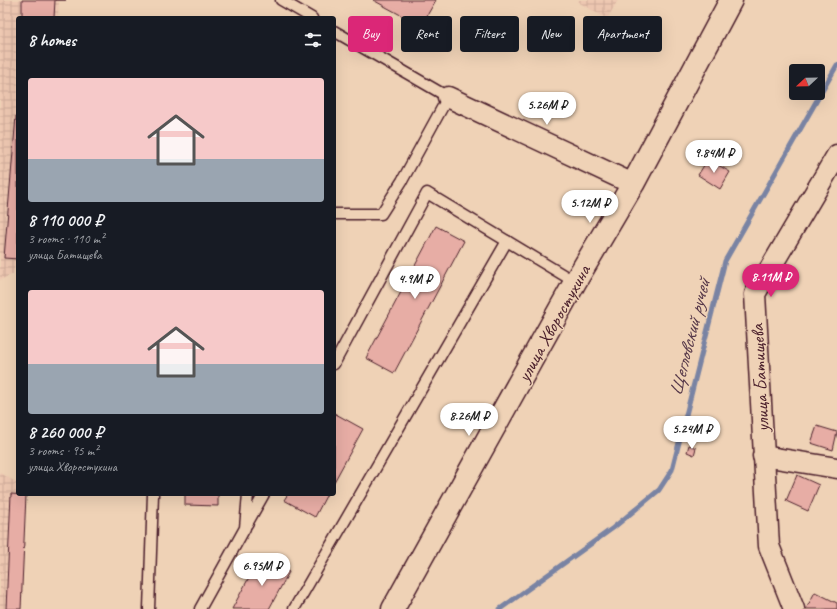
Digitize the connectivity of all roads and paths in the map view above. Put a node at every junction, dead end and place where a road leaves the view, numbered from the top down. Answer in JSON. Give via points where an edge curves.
{"nodes":[{"id":1,"x":281,"y":0,"type":"edge"},
{"id":2,"x":731,"y":0,"type":"edge"},
{"id":3,"x":309,"y":16,"type":"edge"},
{"id":4,"x":336,"y":32,"type":"edge"},
{"id":5,"x":448,"y":97,"type":"junction"},
{"id":6,"x":837,"y":155,"type":"edge"},
{"id":7,"x":633,"y":184,"type":"junction"},
{"id":8,"x":336,"y":214,"type":"edge"},
{"id":9,"x":507,"y":241,"type":"junction"},
{"id":10,"x":575,"y":282,"type":"junction"},
{"id":11,"x":336,"y":360,"type":"edge"},
{"id":12,"x":763,"y":456,"type":"junction"},
{"id":13,"x":837,"y":468,"type":"edge"},
{"id":14,"x":153,"y":496,"type":"edge"},
{"id":15,"x":248,"y":496,"type":"edge"},
{"id":16,"x":263,"y":496,"type":"edge"},
{"id":17,"x":245,"y":528,"type":"junction"},
{"id":18,"x":149,"y":609,"type":"edge"},
{"id":19,"x":200,"y":609,"type":"edge"},
{"id":20,"x":294,"y":609,"type":"edge"},
{"id":21,"x":393,"y":609,"type":"edge"},
{"id":22,"x":794,"y":609,"type":"edge"}],
"edges":[{"from":1,"to":3,"type":"lane"},
{"from":2,"to":7,"type":"street","name":"улица Хворостухина"},
{"from":4,"to":5,"type":"lane"},
{"from":5,"to":7,"type":"street"},
{"from":5,"to":8,"type":"lane","via":[[402,182],[381,214]]},
{"from":6,"to":12,"type":"street","name":"улица Батищева","via":[[755,294]]},
{"from":7,"to":10,"type":"street","name":"улица Хворостухина"},
{"from":9,"to":10,"type":"lane"},
{"from":9,"to":11,"type":"lane","via":[[427,193]]},
{"from":9,"to":20,"type":"lane"},
{"from":10,"to":21,"type":"street","name":"улица Хворостухина"},
{"from":12,"to":13,"type":"street"},
{"from":12,"to":22,"type":"street","name":"улица Батищева","via":[[769,546]]},
{"from":14,"to":18,"type":"lane"},
{"from":15,"to":17,"type":"lane"},
{"from":16,"to":17,"type":"lane"},
{"from":17,"to":19,"type":"lane"}]}
